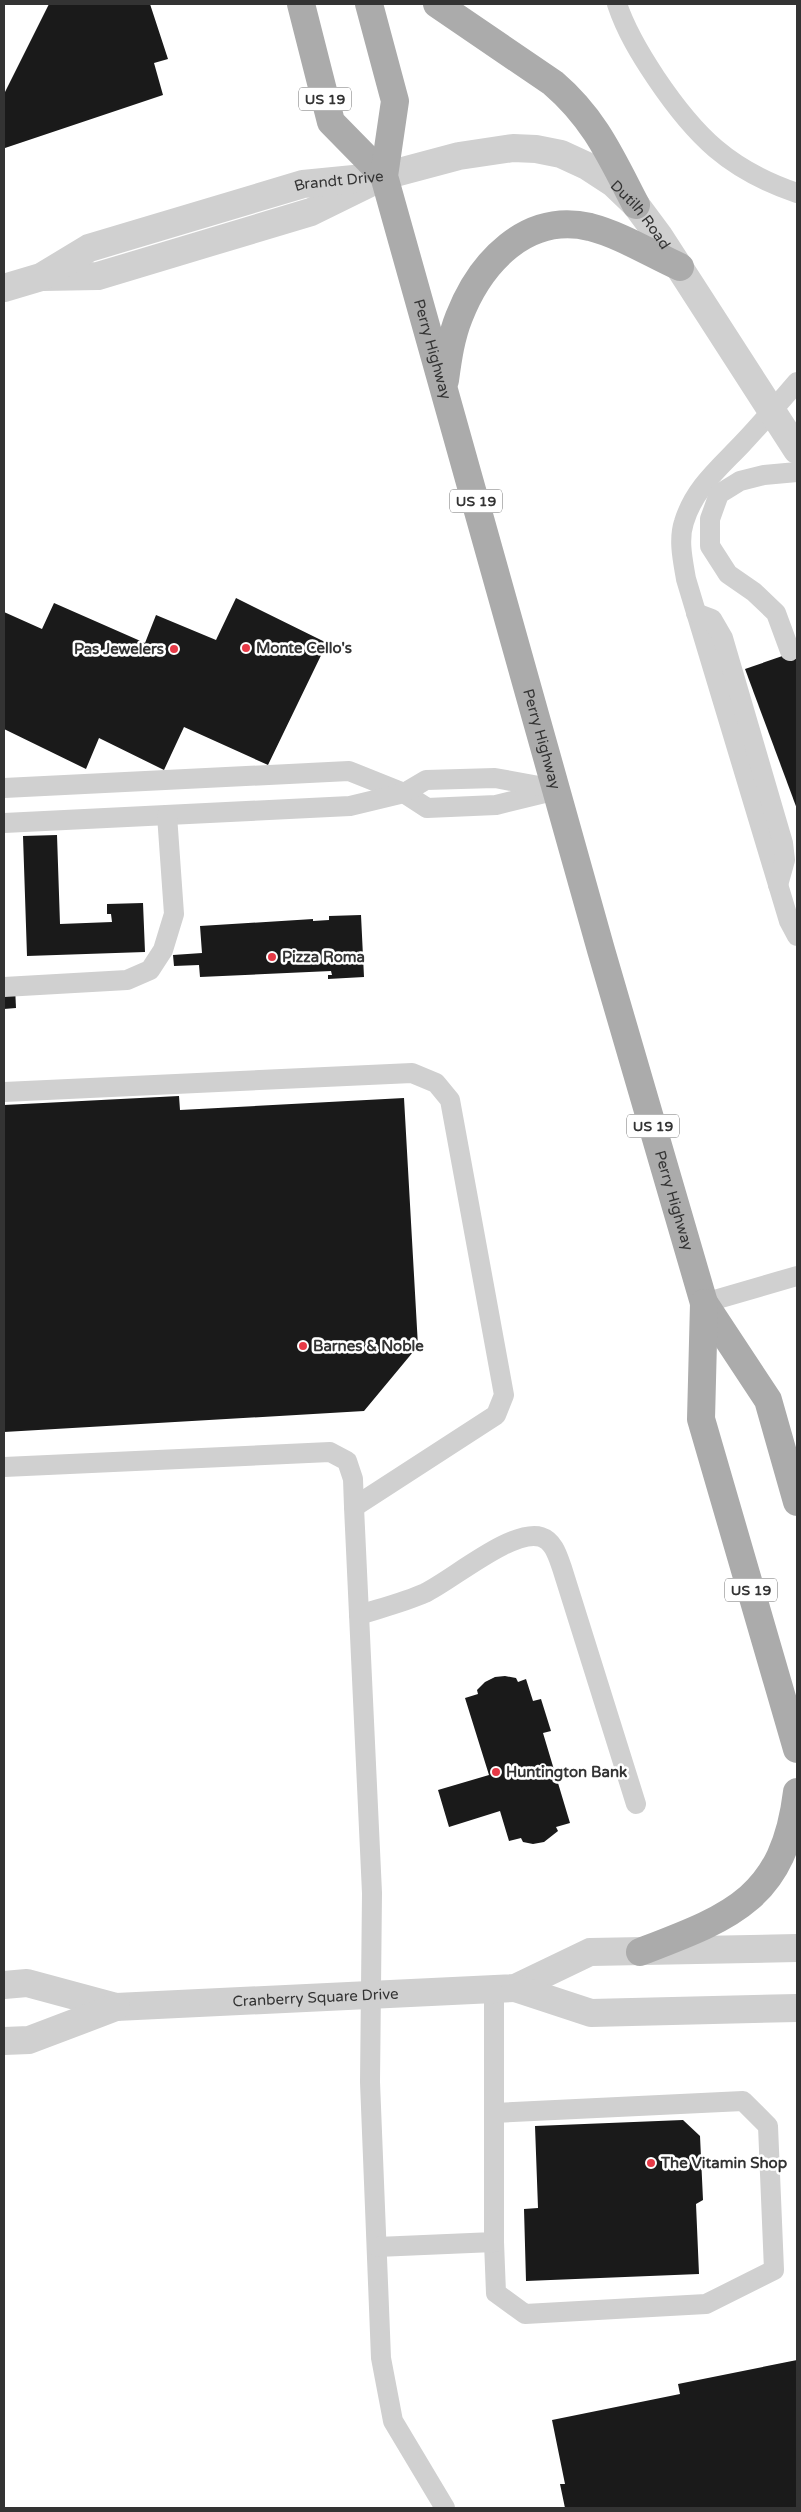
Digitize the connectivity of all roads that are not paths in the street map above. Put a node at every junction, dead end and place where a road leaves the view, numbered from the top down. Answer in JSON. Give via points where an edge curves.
{"nodes":[{"id":1,"x":301,"y":4,"type":"edge"},
{"id":2,"x":369,"y":4,"type":"edge"},
{"id":3,"x":437,"y":4,"type":"edge"},
{"id":4,"x":617,"y":4,"type":"edge"},
{"id":5,"x":384,"y":176,"type":"junction"},
{"id":6,"x":797,"y":193,"type":"edge"},
{"id":7,"x":636,"y":205,"type":"junction"},
{"id":8,"x":680,"y":267,"type":"junction"},
{"id":9,"x":4,"y":288,"type":"edge"},
{"id":10,"x":797,"y":382,"type":"edge"},
{"id":11,"x":444,"y":389,"type":"junction"},
{"id":12,"x":772,"y":411,"type":"junction"},
{"id":13,"x":797,"y":450,"type":"edge"},
{"id":14,"x":797,"y":472,"type":"edge"},
{"id":15,"x":790,"y":651,"type":"dead end"},
{"id":16,"x":4,"y":788,"type":"edge"},
{"id":17,"x":557,"y":790,"type":"junction"},
{"id":18,"x":404,"y":793,"type":"junction"},
{"id":19,"x":167,"y":815,"type":"junction"},
{"id":20,"x":4,"y":823,"type":"edge"},
{"id":21,"x":797,"y":936,"type":"edge"},
{"id":22,"x":4,"y":987,"type":"edge"},
{"id":23,"x":4,"y":1092,"type":"edge"},
{"id":24,"x":797,"y":1276,"type":"edge"},
{"id":25,"x":704,"y":1303,"type":"junction"},
{"id":26,"x":4,"y":1467,"type":"edge"},
{"id":27,"x":797,"y":1502,"type":"edge"},
{"id":28,"x":354,"y":1507,"type":"junction"},
{"id":29,"x":360,"y":1615,"type":"junction"},
{"id":30,"x":797,"y":1749,"type":"edge"},
{"id":31,"x":797,"y":1792,"type":"edge"},
{"id":32,"x":636,"y":1804,"type":"dead end"},
{"id":33,"x":797,"y":1948,"type":"edge"},
{"id":34,"x":640,"y":1952,"type":"junction"},
{"id":35,"x":4,"y":1984,"type":"edge"},
{"id":36,"x":504,"y":1988,"type":"junction"},
{"id":37,"x":371,"y":1995,"type":"junction"},
{"id":38,"x":116,"y":2007,"type":"junction"},
{"id":39,"x":797,"y":2008,"type":"edge"},
{"id":40,"x":4,"y":2042,"type":"edge"},
{"id":41,"x":494,"y":2112,"type":"junction"},
{"id":42,"x":494,"y":2242,"type":"junction"},
{"id":43,"x":377,"y":2247,"type":"junction"},
{"id":44,"x":444,"y":2508,"type":"edge"}],
"edges":[{"from":1,"to":5,"type":"main road","name":"Perry Highway","number":"US 19","via":[[331,122]]},
{"from":2,"to":5,"type":"main road","name":"Perry Highway","number":"US 19","via":[[395,101]]},
{"from":3,"to":7,"type":"main road","via":[[570,98],[601,138]]},
{"from":4,"to":6,"type":"lane","via":[[634,46],[700,136],[733,163],[758,178]]},
{"from":5,"to":7,"type":"street","name":"Dutilh Road","via":[[486,150],[536,149],[561,154],[587,166],[613,183]]},
{"from":5,"to":9,"type":"street","name":"Brandt Drive","via":[[303,184],[89,248],[41,277]]},
{"from":5,"to":11,"type":"main road","name":"Perry Highway","number":"US 19"},
{"from":7,"to":8,"type":"street","name":"Dutilh Road"},
{"from":8,"to":11,"type":"main road","via":[[590,227],[566,224],[542,227],[520,238],[501,251],[469,295],[450,344]]},
{"from":8,"to":12,"type":"street","name":"Dutilh Road"},
{"from":10,"to":12,"type":"lane"},
{"from":11,"to":17,"type":"main road","name":"Perry Highway","number":"US 19"},
{"from":12,"to":13,"type":"street","name":"Dutilh Road"},
{"from":12,"to":21,"type":"lane","via":[[694,497],[683,524],[682,552],[696,613],[789,921]]},
{"from":14,"to":15,"type":"lane","via":[[740,481],[719,494],[710,519],[710,546],[728,574],[776,613]]},
{"from":16,"to":18,"type":"lane","via":[[348,771]]},
{"from":17,"to":18,"type":"lane","via":[[495,778],[426,780]]},
{"from":17,"to":18,"type":"lane","via":[[496,805],[427,808]]},
{"from":17,"to":25,"type":"main road","name":"Perry Highway","number":"US 19"},
{"from":18,"to":19,"type":"lane","via":[[350,806]]},
{"from":19,"to":20,"type":"lane"},
{"from":19,"to":22,"type":"lane","via":[[174,914],[163,950],[150,970],[128,980]]},
{"from":23,"to":28,"type":"lane","via":[[412,1073],[436,1083],[450,1100],[504,1395],[496,1415]]},
{"from":24,"to":25,"type":"lane"},
{"from":25,"to":27,"type":"main road","name":"Perry Highway","number":"US 19","via":[[768,1400]]},
{"from":25,"to":30,"type":"main road","name":"Perry Highway","number":"US 19","via":[[701,1419]]},
{"from":26,"to":28,"type":"lane","via":[[330,1452],[347,1461],[353,1478]]},
{"from":28,"to":29,"type":"lane"},
{"from":29,"to":32,"type":"lane","via":[[425,1593],[506,1543],[525,1537],[541,1537],[552,1545],[562,1568]]},
{"from":29,"to":37,"type":"lane","via":[[372,1893]]},
{"from":31,"to":34,"type":"main road","via":[[789,1840],[768,1878],[756,1891],[723,1918]]},
{"from":33,"to":34,"type":"street","name":"Cranberry Square Drive"},
{"from":34,"to":36,"type":"street","name":"Cranberry Square Drive","via":[[590,1952]]},
{"from":35,"to":38,"type":"street","name":"Cranberry Square Drive","via":[[26,1984]]},
{"from":36,"to":37,"type":"street","name":"Cranberry Square Drive"},
{"from":36,"to":39,"type":"street","name":"Cranberry Square Drive","via":[[591,2013]]},
{"from":36,"to":41,"type":"lane"},
{"from":37,"to":38,"type":"street","name":"Cranberry Square Drive"},
{"from":37,"to":43,"type":"lane","via":[[370,2082]]},
{"from":38,"to":40,"type":"street","name":"Cranberry Square Drive","via":[[29,2040]]},
{"from":41,"to":42,"type":"lane"},
{"from":41,"to":42,"type":"lane","via":[[743,2101],[768,2126],[774,2270],[706,2304],[525,2314],[496,2293]]},
{"from":42,"to":43,"type":"lane"},
{"from":43,"to":44,"type":"lane","via":[[381,2358],[393,2421]]}]}
